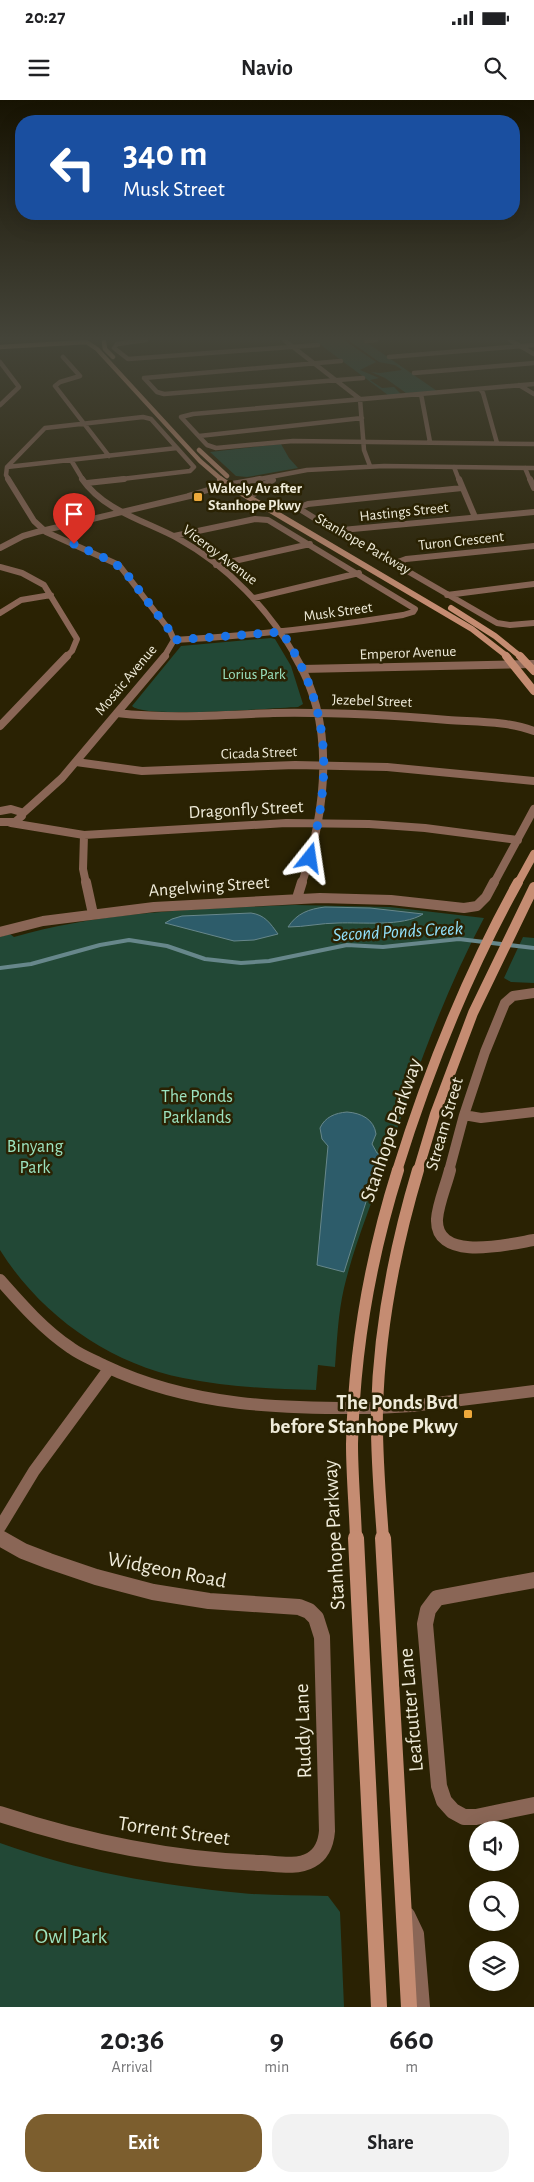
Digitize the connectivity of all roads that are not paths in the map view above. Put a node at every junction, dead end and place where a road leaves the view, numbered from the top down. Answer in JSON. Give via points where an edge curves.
{"nodes":[{"id":1,"x":44,"y":429,"type":"edge"},
{"id":2,"x":89,"y":429,"type":"edge"},
{"id":3,"x":160,"y":429,"type":"edge"},
{"id":4,"x":171,"y":429,"type":"edge"},
{"id":5,"x":191,"y":429,"type":"edge"},
{"id":6,"x":262,"y":429,"type":"edge"},
{"id":7,"x":363,"y":429,"type":"edge"},
{"id":8,"x":427,"y":429,"type":"edge"},
{"id":9,"x":493,"y":429,"type":"edge"},
{"id":10,"x":198,"y":436,"type":"junction"},
{"id":11,"x":364,"y":442,"type":"junction"},
{"id":12,"x":430,"y":442,"type":"junction"},
{"id":13,"x":497,"y":443,"type":"junction"},
{"id":14,"x":534,"y":444,"type":"edge"},
{"id":15,"x":177,"y":448,"type":"junction"},
{"id":16,"x":197,"y":448,"type":"dead end"},
{"id":17,"x":109,"y":456,"type":"junction"},
{"id":18,"x":71,"y":460,"type":"junction"},
{"id":19,"x":370,"y":466,"type":"junction"},
{"id":20,"x":7,"y":467,"type":"junction"},
{"id":21,"x":454,"y":467,"type":"junction"},
{"id":22,"x":524,"y":468,"type":"junction"},
{"id":23,"x":534,"y":468,"type":"edge"},
{"id":24,"x":297,"y":471,"type":"junction"},
{"id":25,"x":219,"y":479,"type":"junction"},
{"id":26,"x":87,"y":484,"type":"junction"},
{"id":27,"x":238,"y":484,"type":"junction"},
{"id":28,"x":230,"y":486,"type":"junction"},
{"id":29,"x":462,"y":488,"type":"junction"},
{"id":30,"x":534,"y":488,"type":"edge"},
{"id":31,"x":254,"y":494,"type":"junction"},
{"id":32,"x":188,"y":496,"type":"junction"},
{"id":33,"x":123,"y":512,"type":"junction"},
{"id":34,"x":534,"y":512,"type":"edge"},
{"id":35,"x":475,"y":517,"type":"junction"},
{"id":36,"x":44,"y":530,"type":"junction"},
{"id":37,"x":174,"y":536,"type":"junction"},
{"id":38,"x":310,"y":544,"type":"junction"},
{"id":39,"x":534,"y":546,"type":"edge"},
{"id":40,"x":0,"y":548,"type":"edge"},
{"id":41,"x":216,"y":565,"type":"junction"},
{"id":42,"x":0,"y":567,"type":"edge"},
{"id":43,"x":359,"y":573,"type":"junction"},
{"id":44,"x":534,"y":584,"type":"edge"},
{"id":45,"x":51,"y":595,"type":"junction"},
{"id":46,"x":447,"y":595,"type":"junction"},
{"id":47,"x":254,"y":598,"type":"junction"},
{"id":48,"x":0,"y":613,"type":"edge"},
{"id":49,"x":534,"y":623,"type":"edge"},
{"id":50,"x":282,"y":632,"type":"junction"},
{"id":51,"x":174,"y":640,"type":"junction"},
{"id":52,"x":514,"y":664,"type":"junction"},
{"id":53,"x":531,"y":664,"type":"edge"},
{"id":54,"x":302,"y":669,"type":"junction"},
{"id":55,"x":534,"y":671,"type":"edge"},
{"id":56,"x":534,"y":691,"type":"edge"},
{"id":57,"x":117,"y":712,"type":"junction"},
{"id":58,"x":318,"y":713,"type":"junction"},
{"id":59,"x":0,"y":726,"type":"edge"},
{"id":60,"x":534,"y":731,"type":"edge"},
{"id":61,"x":76,"y":762,"type":"junction"},
{"id":62,"x":325,"y":765,"type":"junction"},
{"id":63,"x":534,"y":781,"type":"edge"},
{"id":64,"x":37,"y":799,"type":"junction"},
{"id":65,"x":5,"y":809,"type":"edge"},
{"id":66,"x":534,"y":809,"type":"edge"},
{"id":67,"x":22,"y":815,"type":"junction"},
{"id":68,"x":319,"y":823,"type":"junction"},
{"id":69,"x":4,"y":824,"type":"edge"},
{"id":70,"x":36,"y":827,"type":"junction"},
{"id":71,"x":84,"y":835,"type":"junction"},
{"id":72,"x":518,"y":840,"type":"junction"},
{"id":73,"x":534,"y":854,"type":"edge"},
{"id":74,"x":534,"y":887,"type":"edge"},
{"id":75,"x":296,"y":898,"type":"junction"},
{"id":76,"x":93,"y":914,"type":"junction"},
{"id":77,"x":0,"y":932,"type":"edge"},
{"id":78,"x":534,"y":993,"type":"edge"},
{"id":79,"x":534,"y":1112,"type":"edge"},
{"id":80,"x":464,"y":1115,"type":"junction"},
{"id":81,"x":534,"y":1240,"type":"edge"},
{"id":82,"x":0,"y":1280,"type":"edge"},
{"id":83,"x":109,"y":1369,"type":"junction"},
{"id":84,"x":534,"y":1391,"type":"edge"},
{"id":85,"x":353,"y":1408,"type":"junction"},
{"id":86,"x":377,"y":1408,"type":"junction"},
{"id":87,"x":0,"y":1527,"type":"edge"},
{"id":88,"x":0,"y":1538,"type":"edge"},
{"id":89,"x":534,"y":1580,"type":"edge"},
{"id":90,"x":321,"y":1630,"type":"joint"},
{"id":91,"x":534,"y":1805,"type":"edge"},
{"id":92,"x":0,"y":1814,"type":"edge"},
{"id":93,"x":327,"y":1831,"type":"joint"},
{"id":94,"x":403,"y":1905,"type":"junction"},
{"id":95,"x":379,"y":2007,"type":"edge"},
{"id":96,"x":409,"y":2007,"type":"edge"},
{"id":97,"x":422,"y":2007,"type":"edge"}],
"edges":[{"from":1,"to":20,"type":"street"},
{"from":2,"to":17,"type":"street"},
{"from":3,"to":15,"type":"street"},
{"from":4,"to":25,"type":"main road","name":"Stanhope Parkway"},
{"from":5,"to":10,"type":"street"},
{"from":6,"to":10,"type":"street"},
{"from":7,"to":11,"type":"street"},
{"from":8,"to":12,"type":"street"},
{"from":9,"to":13,"type":"street"},
{"from":10,"to":11,"type":"street","via":[[213,448],[281,442]]},
{"from":11,"to":12,"type":"street"},
{"from":11,"to":19,"type":"street"},
{"from":12,"to":13,"type":"street"},
{"from":13,"to":14,"type":"street"},
{"from":15,"to":17,"type":"street"},
{"from":15,"to":26,"type":"street","via":[[194,470]]},
{"from":16,"to":27,"type":"main road","name":"Stanhope Parkway"},
{"from":17,"to":18,"type":"street"},
{"from":18,"to":20,"type":"street"},
{"from":18,"to":26,"type":"street","name":"Viceroy Avenue"},
{"from":19,"to":21,"type":"street"},
{"from":19,"to":24,"type":"street"},
{"from":20,"to":36,"type":"street","via":[[6,475],[34,521]]},
{"from":21,"to":22,"type":"street"},
{"from":21,"to":29,"type":"street"},
{"from":22,"to":23,"type":"street"},
{"from":22,"to":30,"type":"street"},
{"from":24,"to":27,"type":"street"},
{"from":24,"to":31,"type":"street","via":[[261,485],[253,490]]},
{"from":25,"to":28,"type":"main road","name":"Stanhope Parkway"},
{"from":25,"to":32,"type":"street"},
{"from":26,"to":33,"type":"street","name":"Viceroy Avenue","via":[[93,493]]},
{"from":27,"to":28,"type":"street"},
{"from":27,"to":31,"type":"main road","name":"Stanhope Parkway"},
{"from":28,"to":32,"type":"street"},
{"from":28,"to":52,"type":"main road","name":"Stanhope Parkway","via":[[458,620]]},
{"from":29,"to":35,"type":"street"},
{"from":29,"to":35,"type":"street","name":"Hastings Street","via":[[308,504],[298,508],[337,530]]},
{"from":31,"to":53,"type":"main road","name":"Stanhope Parkway","via":[[487,629]]},
{"from":32,"to":33,"type":"street"},
{"from":33,"to":36,"type":"street"},
{"from":33,"to":37,"type":"street","name":"Viceroy Avenue"},
{"from":34,"to":35,"type":"street","name":"Hastings Street"},
{"from":36,"to":40,"type":"street"},
{"from":36,"to":51,"type":"street","name":"Mosaic Avenue","via":[[119,565]]},
{"from":37,"to":38,"type":"street","via":[[261,519]]},
{"from":37,"to":41,"type":"street","name":"Viceroy Avenue"},
{"from":38,"to":41,"type":"street"},
{"from":38,"to":43,"type":"street"},
{"from":39,"to":46,"type":"street","name":"Turon Crescent","via":[[397,562],[401,569]]},
{"from":41,"to":47,"type":"street","name":"Viceroy Avenue"},
{"from":42,"to":45,"type":"street","via":[[36,580]]},
{"from":43,"to":47,"type":"street"},
{"from":43,"to":50,"type":"street","name":"Musk Street","via":[[415,610],[409,614]]},
{"from":44,"to":46,"type":"street"},
{"from":45,"to":48,"type":"street","via":[[21,600]]},
{"from":45,"to":59,"type":"street","via":[[76,634],[77,643]]},
{"from":46,"to":49,"type":"street","name":"Turon Crescent","via":[[499,624]]},
{"from":47,"to":50,"type":"street","name":"Viceroy Avenue"},
{"from":50,"to":51,"type":"street","name":"Musk Street"},
{"from":50,"to":54,"type":"street","name":"Viceroy Avenue"},
{"from":51,"to":57,"type":"street","name":"Mosaic Avenue","via":[[169,651]]},
{"from":52,"to":53,"type":"street","name":"Emperor Avenue"},
{"from":52,"to":54,"type":"street","name":"Emperor Avenue"},
{"from":52,"to":56,"type":"main road","name":"Stanhope Parkway"},
{"from":53,"to":55,"type":"main road","name":"Stanhope Parkway"},
{"from":54,"to":58,"type":"street","name":"Viceroy Avenue"},
{"from":57,"to":58,"type":"street","name":"Jezebel Street","via":[[160,718]]},
{"from":57,"to":61,"type":"street","name":"Mosaic Avenue"},
{"from":58,"to":60,"type":"street","name":"Jezebel Street","via":[[456,720]]},
{"from":58,"to":62,"type":"street","name":"Viceroy Avenue"},
{"from":61,"to":62,"type":"street","name":"Cicada Street","via":[[142,771]]},
{"from":61,"to":64,"type":"street","name":"Mosaic Avenue"},
{"from":62,"to":63,"type":"street","name":"Cicada Street","via":[[404,768]]},
{"from":62,"to":68,"type":"street","name":"Viceroy Avenue"},
{"from":64,"to":65,"type":"street","name":"Mosaic Avenue"},
{"from":64,"to":67,"type":"street","name":"Mosaic Avenue"},
{"from":65,"to":67,"type":"street","name":"Dragonfly Street","via":[[19,810]]},
{"from":66,"to":72,"type":"street","name":"Angelwing Street"},
{"from":67,"to":69,"type":"street","name":"Mosaic Avenue","via":[[19,820]]},
{"from":67,"to":70,"type":"street","name":"Dragonfly Street"},
{"from":68,"to":71,"type":"street","name":"Dragonfly Street"},
{"from":68,"to":72,"type":"street","name":"Dragonfly Street","via":[[402,826]]},
{"from":68,"to":75,"type":"street","name":"Viceroy Avenue"},
{"from":69,"to":70,"type":"street","name":"Dragonfly Street"},
{"from":70,"to":71,"type":"street","name":"Dragonfly Street"},
{"from":71,"to":76,"type":"street","via":[[83,869]]},
{"from":72,"to":75,"type":"street","name":"Angelwing Street","via":[[483,901],[473,907],[391,900]]},
{"from":73,"to":85,"type":"main road","name":"Stanhope Parkway","via":[[483,948],[420,1102],[377,1240],[361,1318]]},
{"from":74,"to":86,"type":"main road","name":"Stanhope Parkway","via":[[472,1013],[447,1079],[408,1208],[384,1327]]},
{"from":75,"to":76,"type":"street","name":"Angelwing Street","via":[[135,908]]},
{"from":76,"to":77,"type":"street","name":"Angelwing Street","via":[[43,921]]},
{"from":78,"to":80,"type":"street","name":"Stream Street","via":[[513,996],[505,1003]]},
{"from":79,"to":80,"type":"street","via":[[481,1118]]},
{"from":80,"to":81,"type":"street","name":"Stream Street","via":[[437,1220],[439,1233],[447,1242],[469,1248]]},
{"from":82,"to":83,"type":"street","via":[[31,1314],[69,1347]]},
{"from":83,"to":85,"type":"street","via":[[154,1387],[214,1401],[240,1405]]},
{"from":83,"to":87,"type":"street","via":[[34,1470]]},
{"from":84,"to":86,"type":"street"},
{"from":85,"to":86,"type":"street"},
{"from":85,"to":95,"type":"main road","name":"Stanhope Parkway","via":[[354,1502]]},
{"from":86,"to":94,"type":"main road","name":"Stanhope Parkway"},
{"from":88,"to":90,"type":"street","name":"Widgeon Road","via":[[54,1563],[130,1588],[214,1603],[307,1610],[314,1615]]},
{"from":89,"to":91,"type":"street","name":"Leafcutter Lane","via":[[444,1596],[431,1603],[425,1624],[439,1786],[444,1801],[464,1817]]},
{"from":90,"to":93,"type":"street","name":"Ruddy Lane"},
{"from":92,"to":93,"type":"street","name":"Torrent Street","via":[[38,1827],[138,1851],[242,1862],[296,1864],[309,1861],[319,1855],[326,1844]]},
{"from":94,"to":96,"type":"main road","name":"Stanhope Parkway"},
{"from":94,"to":97,"type":"street","via":[[416,1934]]}]}
